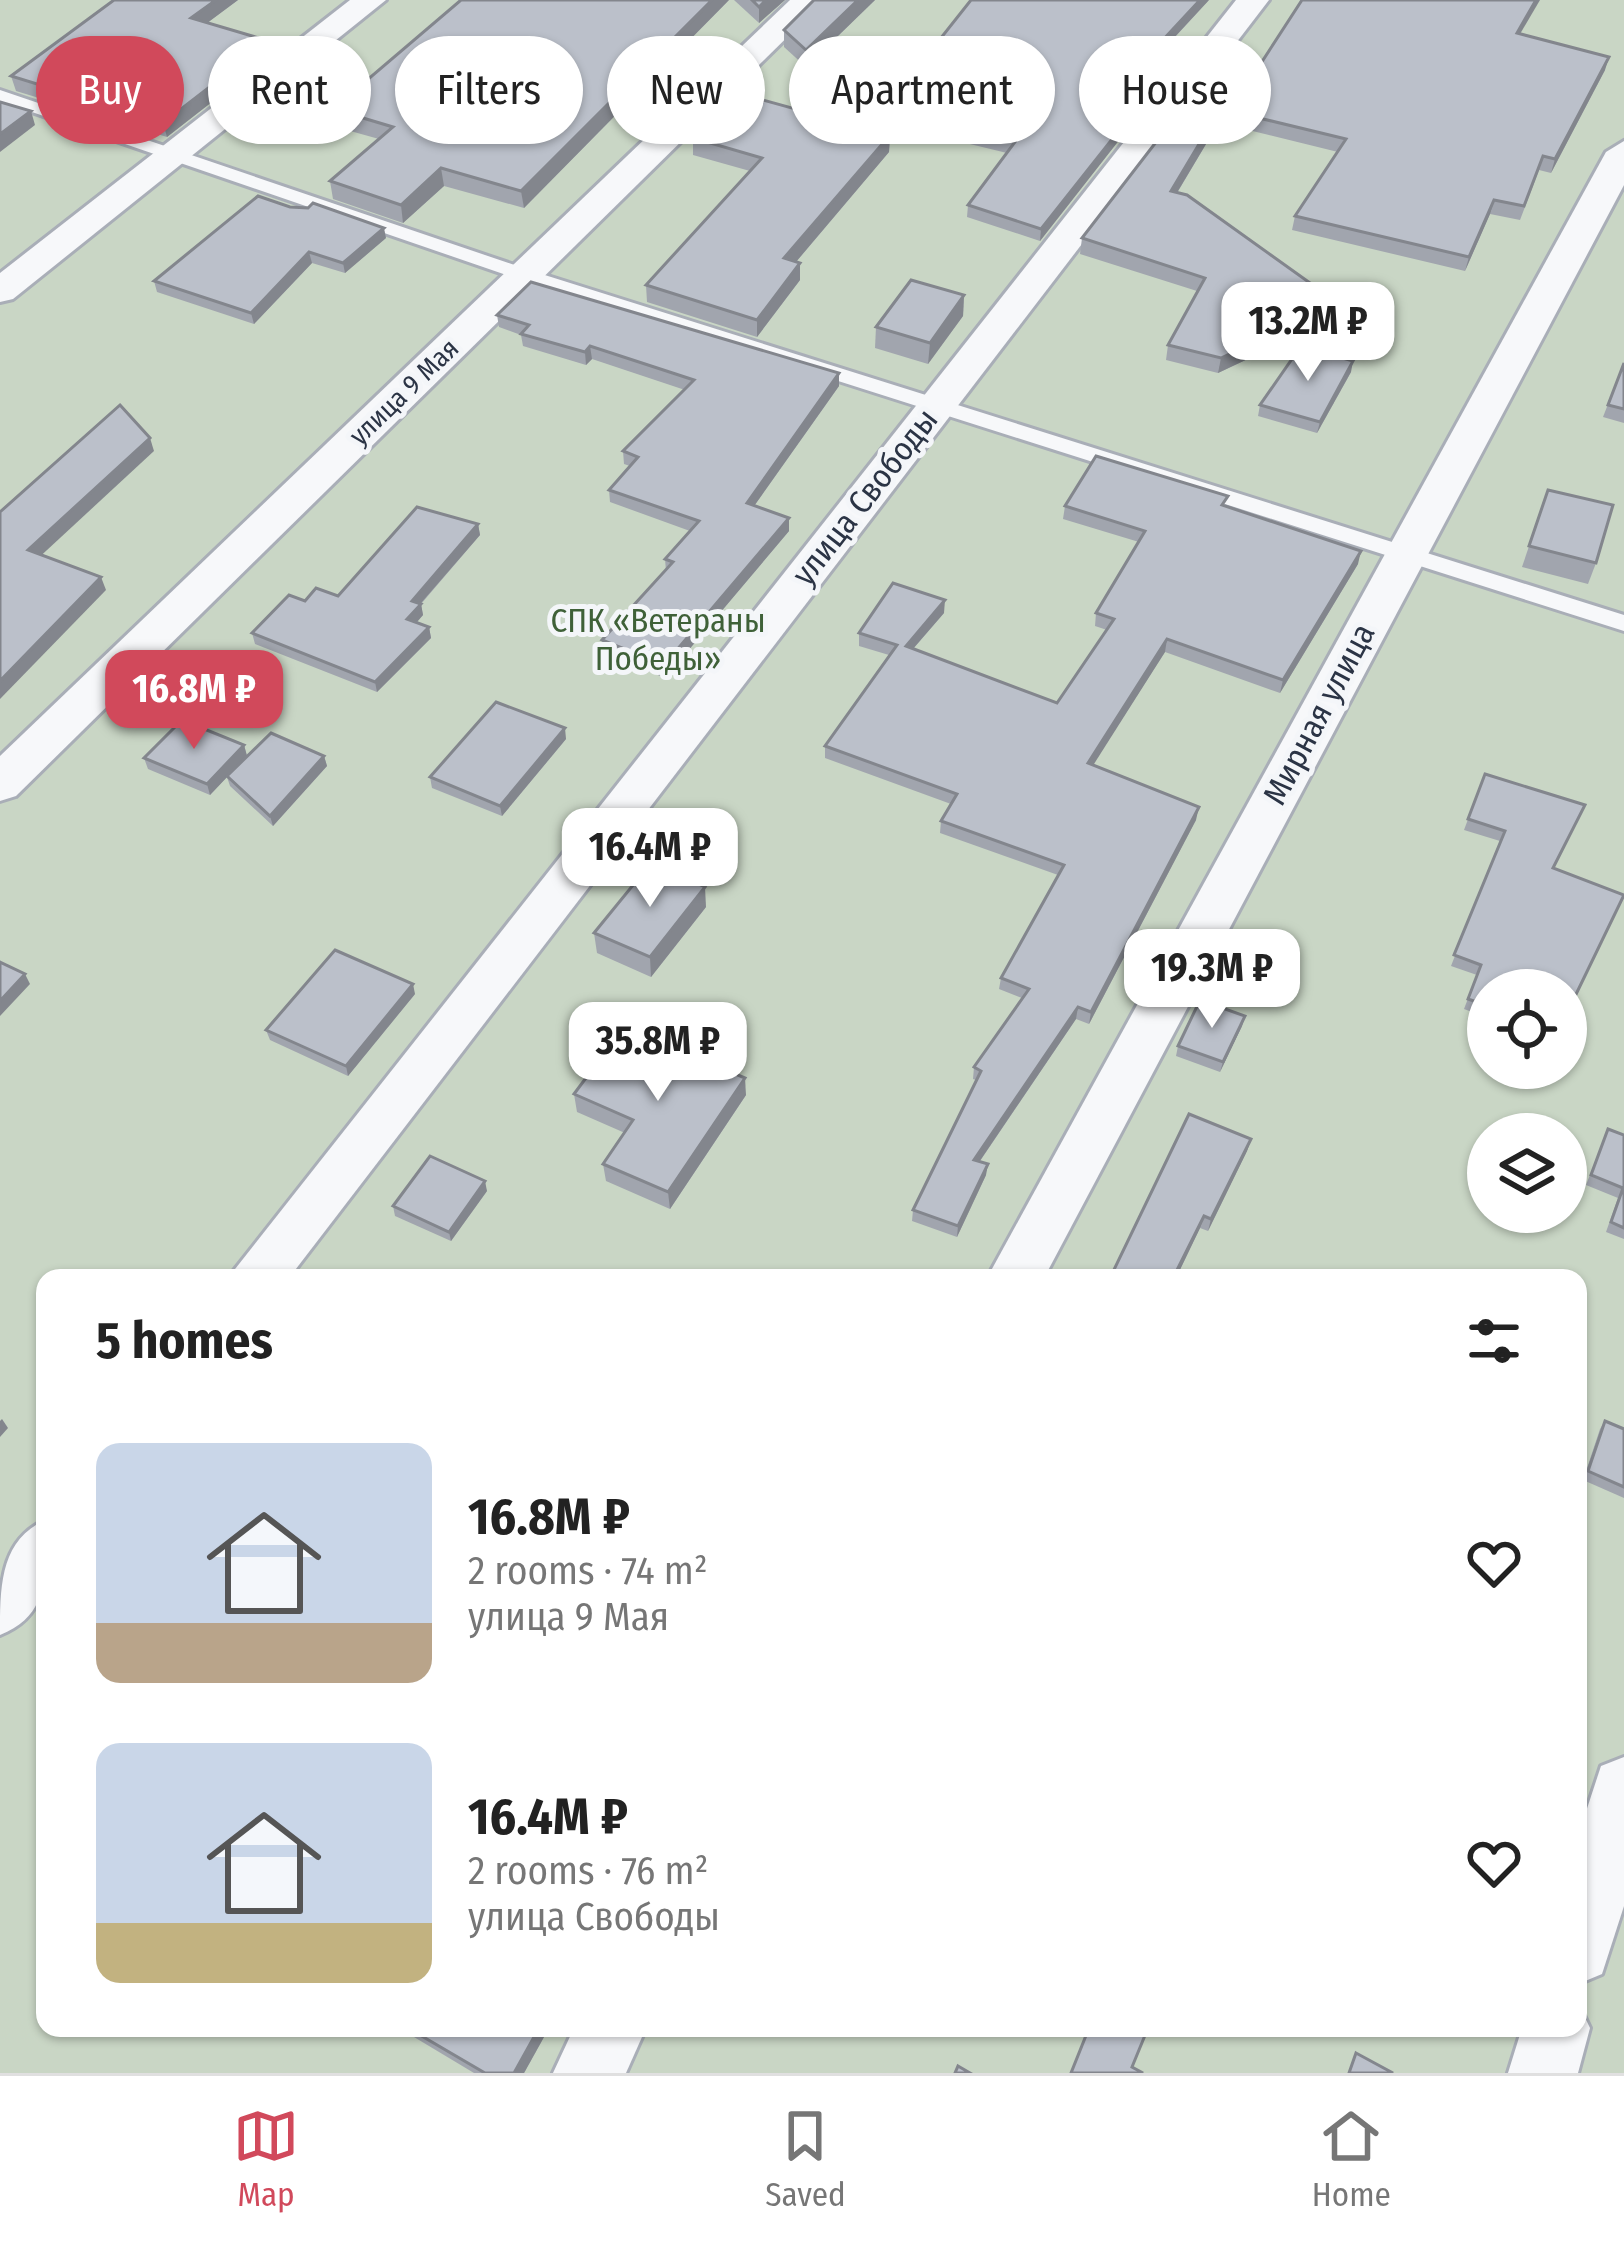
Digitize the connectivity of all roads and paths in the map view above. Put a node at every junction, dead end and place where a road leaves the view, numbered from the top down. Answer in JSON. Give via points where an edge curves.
{"nodes":[{"id":1,"x":370,"y":0,"type":"edge"},
{"id":2,"x":809,"y":0,"type":"edge"},
{"id":3,"x":1253,"y":0,"type":"edge"},
{"id":4,"x":0,"y":95,"type":"edge"},
{"id":5,"x":1624,"y":152,"type":"edge"},
{"id":6,"x":178,"y":153,"type":"junction"},
{"id":7,"x":524,"y":274,"type":"junction"},
{"id":8,"x":0,"y":291,"type":"edge"},
{"id":9,"x":937,"y":405,"type":"junction"},
{"id":10,"x":1405,"y":554,"type":"junction"},
{"id":11,"x":1624,"y":623,"type":"edge"},
{"id":12,"x":0,"y":784,"type":"edge"},
{"id":13,"x":263,"y":1269,"type":"edge"},
{"id":14,"x":1021,"y":1269,"type":"edge"},
{"id":15,"x":36,"y":1560,"type":"edge"},
{"id":16,"x":0,"y":1606,"type":"edge"},
{"id":17,"x":1624,"y":1789,"type":"edge"},
{"id":18,"x":1587,"y":1918,"type":"edge"},
{"id":19,"x":607,"y":2037,"type":"edge"},
{"id":20,"x":1553,"y":2037,"type":"edge"},
{"id":21,"x":588,"y":2073,"type":"edge"},
{"id":22,"x":1543,"y":2073,"type":"edge"}],
"edges":[{"from":1,"to":6,"type":"street"},
{"from":2,"to":7,"type":"street","name":"улица 9 Мая"},
{"from":3,"to":9,"type":"street","name":"улица Свободы"},
{"from":4,"to":6,"type":"lane"},
{"from":5,"to":10,"type":"street","name":"Мирная улица"},
{"from":6,"to":7,"type":"lane"},
{"from":6,"to":8,"type":"street"},
{"from":7,"to":9,"type":"lane"},
{"from":7,"to":12,"type":"street","name":"улица 9 Мая"},
{"from":9,"to":10,"type":"lane"},
{"from":9,"to":13,"type":"street","name":"улица Свободы"},
{"from":10,"to":11,"type":"lane"},
{"from":10,"to":14,"type":"street","name":"Мирная улица"},
{"from":15,"to":16,"type":"street"},
{"from":17,"to":18,"type":"street"},
{"from":19,"to":21,"type":"street"},
{"from":20,"to":22,"type":"street"}]}
